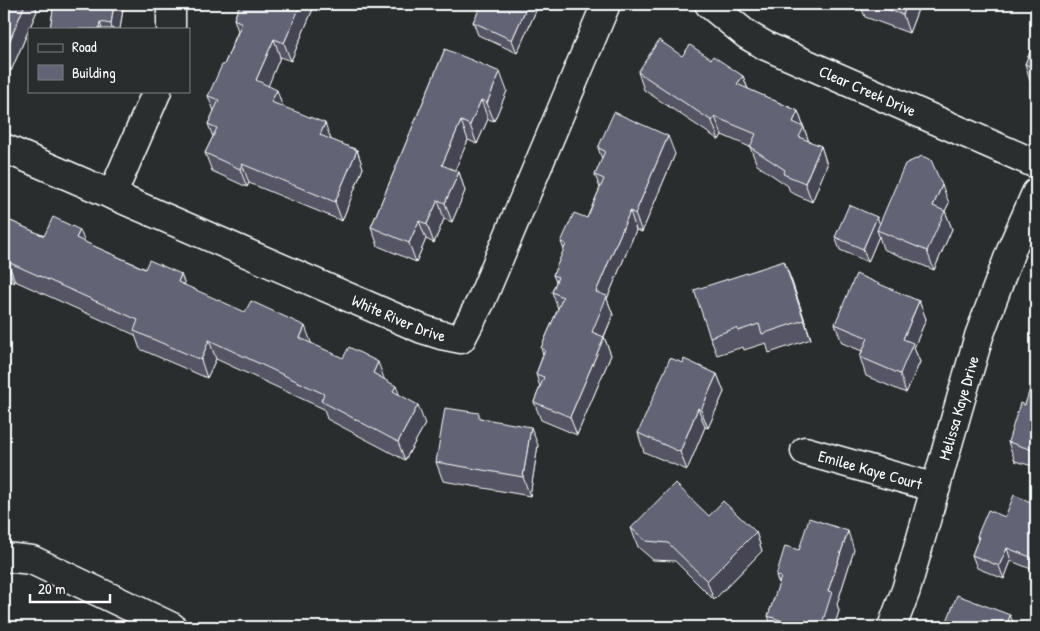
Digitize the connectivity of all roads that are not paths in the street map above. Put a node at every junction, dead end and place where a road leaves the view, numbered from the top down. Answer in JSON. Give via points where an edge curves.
{"nodes":[{"id":1,"x":172,"y":4,"type":"edge"},
{"id":2,"x":606,"y":4,"type":"edge"},
{"id":3,"x":709,"y":4,"type":"edge"},
{"id":4,"x":171,"y":28,"type":"edge"},
{"id":5,"x":156,"y":92,"type":"edge"},
{"id":6,"x":4,"y":148,"type":"edge"},
{"id":7,"x":1036,"y":164,"type":"edge"},
{"id":8,"x":1036,"y":193,"type":"edge"},
{"id":9,"x":112,"y":195,"type":"junction"},
{"id":10,"x":805,"y":450,"type":"dead end"},
{"id":11,"x":936,"y":488,"type":"junction"},
{"id":12,"x":4,"y":557,"type":"edge"},
{"id":13,"x":172,"y":627,"type":"edge"},
{"id":14,"x":892,"y":627,"type":"edge"}],
"edges":[{"from":1,"to":4,"type":"street"},
{"from":2,"to":9,"type":"street","name":"White River Drive","via":[[472,321],[461,339],[422,329]]},
{"from":3,"to":7,"type":"street","name":"Clear Creek Drive","via":[[747,35],[772,49]]},
{"from":5,"to":9,"type":"street"},
{"from":6,"to":9,"type":"street","name":"White River Drive"},
{"from":8,"to":11,"type":"street","name":"Melissa Kaye Drive","via":[[979,336]]},
{"from":10,"to":11,"type":"street","name":"Emilee Kaye Court"},
{"from":11,"to":14,"type":"street","name":"Melissa Kaye Drive"},
{"from":12,"to":13,"type":"street","via":[[32,560]]}]}
